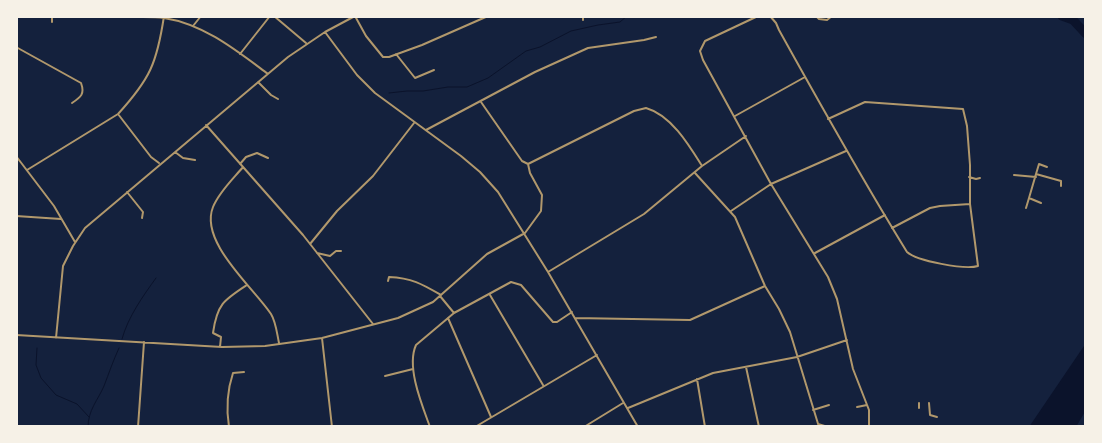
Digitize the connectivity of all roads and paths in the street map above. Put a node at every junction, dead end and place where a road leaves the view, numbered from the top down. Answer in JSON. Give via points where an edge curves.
{"nodes":[{"id":1,"x":52,"y":16,"type":"edge"},
{"id":2,"x":122,"y":16,"type":"edge"},
{"id":3,"x":201,"y":16,"type":"edge"},
{"id":4,"x":270,"y":16,"type":"edge"},
{"id":5,"x":274,"y":16,"type":"edge"},
{"id":6,"x":355,"y":16,"type":"edge"},
{"id":7,"x":488,"y":16,"type":"edge"},
{"id":8,"x":758,"y":16,"type":"edge"},
{"id":9,"x":770,"y":16,"type":"edge"},
{"id":10,"x":816,"y":16,"type":"edge"},
{"id":11,"x":832,"y":16,"type":"edge"},
{"id":12,"x":164,"y":17,"type":"edge"},
{"id":13,"x":350,"y":18,"type":"edge"},
{"id":14,"x":52,"y":22,"type":"dead end"},
{"id":15,"x":193,"y":26,"type":"junction"},
{"id":16,"x":325,"y":32,"type":"junction"},
{"id":17,"x":656,"y":37,"type":"dead end"},
{"id":18,"x":306,"y":43,"type":"junction"},
{"id":19,"x":16,"y":47,"type":"edge"},
{"id":20,"x":240,"y":54,"type":"junction"},
{"id":21,"x":396,"y":54,"type":"junction"},
{"id":22,"x":434,"y":70,"type":"dead end"},
{"id":23,"x":268,"y":74,"type":"junction"},
{"id":24,"x":805,"y":77,"type":"junction"},
{"id":25,"x":258,"y":82,"type":"junction"},
{"id":26,"x":278,"y":99,"type":"dead end"},
{"id":27,"x":481,"y":102,"type":"junction"},
{"id":28,"x":72,"y":103,"type":"dead end"},
{"id":29,"x":118,"y":114,"type":"junction"},
{"id":30,"x":734,"y":116,"type":"junction"},
{"id":31,"x":828,"y":119,"type":"junction"},
{"id":32,"x":414,"y":123,"type":"junction"},
{"id":33,"x":206,"y":125,"type":"junction"},
{"id":34,"x":426,"y":130,"type":"junction"},
{"id":35,"x":746,"y":136,"type":"junction"},
{"id":36,"x":847,"y":151,"type":"junction"},
{"id":37,"x":175,"y":152,"type":"junction"},
{"id":38,"x":16,"y":156,"type":"edge"},
{"id":39,"x":268,"y":158,"type":"dead end"},
{"id":40,"x":195,"y":160,"type":"dead end"},
{"id":41,"x":160,"y":164,"type":"junction"},
{"id":42,"x":240,"y":164,"type":"junction"},
{"id":43,"x":528,"y":164,"type":"junction"},
{"id":44,"x":702,"y":166,"type":"junction"},
{"id":45,"x":243,"y":167,"type":"junction"},
{"id":46,"x":1047,"y":167,"type":"dead end"},
{"id":47,"x":27,"y":170,"type":"junction"},
{"id":48,"x":695,"y":173,"type":"junction"},
{"id":49,"x":1014,"y":175,"type":"dead end"},
{"id":50,"x":1036,"y":176,"type":"junction"},
{"id":51,"x":969,"y":177,"type":"junction"},
{"id":52,"x":980,"y":178,"type":"dead end"},
{"id":53,"x":771,"y":184,"type":"junction"},
{"id":54,"x":1061,"y":186,"type":"dead end"},
{"id":55,"x":127,"y":192,"type":"junction"},
{"id":56,"x":1029,"y":198,"type":"junction"},
{"id":57,"x":1041,"y":203,"type":"dead end"},
{"id":58,"x":970,"y":204,"type":"junction"},
{"id":59,"x":1026,"y":208,"type":"dead end"},
{"id":60,"x":731,"y":210,"type":"junction"},
{"id":61,"x":885,"y":215,"type":"junction"},
{"id":62,"x":16,"y":216,"type":"edge"},
{"id":63,"x":142,"y":218,"type":"dead end"},
{"id":64,"x":61,"y":219,"type":"junction"},
{"id":65,"x":892,"y":228,"type":"junction"},
{"id":66,"x":525,"y":233,"type":"junction"},
{"id":67,"x":75,"y":242,"type":"junction"},
{"id":68,"x":310,"y":244,"type":"junction"},
{"id":69,"x":341,"y":251,"type":"dead end"},
{"id":70,"x":317,"y":252,"type":"junction"},
{"id":71,"x":814,"y":254,"type":"junction"},
{"id":72,"x":548,"y":272,"type":"junction"},
{"id":73,"x":388,"y":281,"type":"dead end"},
{"id":74,"x":247,"y":284,"type":"junction"},
{"id":75,"x":765,"y":286,"type":"junction"},
{"id":76,"x":490,"y":295,"type":"junction"},
{"id":77,"x":441,"y":296,"type":"junction"},
{"id":78,"x":572,"y":312,"type":"junction"},
{"id":79,"x":454,"y":313,"type":"junction"},
{"id":80,"x":448,"y":318,"type":"junction"},
{"id":81,"x":576,"y":318,"type":"junction"},
{"id":82,"x":373,"y":325,"type":"junction"},
{"id":83,"x":16,"y":335,"type":"edge"},
{"id":84,"x":56,"y":338,"type":"junction"},
{"id":85,"x":322,"y":338,"type":"junction"},
{"id":86,"x":847,"y":340,"type":"junction"},
{"id":87,"x":144,"y":342,"type":"junction"},
{"id":88,"x":279,"y":343,"type":"junction"},
{"id":89,"x":220,"y":347,"type":"junction"},
{"id":90,"x":597,"y":355,"type":"junction"},
{"id":91,"x":797,"y":357,"type":"junction"},
{"id":92,"x":746,"y":367,"type":"junction"},
{"id":93,"x":413,"y":369,"type":"junction"},
{"id":94,"x":244,"y":372,"type":"dead end"},
{"id":95,"x":385,"y":376,"type":"dead end"},
{"id":96,"x":697,"y":380,"type":"junction"},
{"id":97,"x":543,"y":386,"type":"junction"},
{"id":98,"x":623,"y":402,"type":"junction"},
{"id":99,"x":919,"y":403,"type":"dead end"},
{"id":100,"x":928,"y":403,"type":"dead end"},
{"id":101,"x":830,"y":405,"type":"dead end"},
{"id":102,"x":867,"y":405,"type":"junction"},
{"id":103,"x":858,"y":407,"type":"dead end"},
{"id":104,"x":627,"y":408,"type":"junction"},
{"id":105,"x":919,"y":408,"type":"dead end"},
{"id":106,"x":813,"y":410,"type":"junction"},
{"id":107,"x":491,"y":417,"type":"junction"},
{"id":108,"x":938,"y":417,"type":"dead end"},
{"id":109,"x":818,"y":425,"type":"edge"},
{"id":110,"x":138,"y":427,"type":"edge"},
{"id":111,"x":229,"y":427,"type":"edge"},
{"id":112,"x":332,"y":427,"type":"edge"},
{"id":113,"x":430,"y":427,"type":"edge"},
{"id":114,"x":475,"y":427,"type":"edge"},
{"id":115,"x":584,"y":427,"type":"edge"},
{"id":116,"x":638,"y":427,"type":"edge"},
{"id":117,"x":705,"y":427,"type":"edge"},
{"id":118,"x":758,"y":427,"type":"edge"},
{"id":119,"x":828,"y":427,"type":"edge"},
{"id":120,"x":869,"y":427,"type":"edge"}],
"edges":[{"from":1,"to":14,"type":"street"},
{"from":2,"to":12,"type":"street"},
{"from":3,"to":15,"type":"street"},
{"from":4,"to":20,"type":"street"},
{"from":5,"to":18,"type":"street"},
{"from":6,"to":13,"type":"street"},
{"from":6,"to":21,"type":"street","via":[[383,57]]},
{"from":7,"to":21,"type":"street"},
{"from":8,"to":30,"type":"street","via":[[705,41],[700,51]]},
{"from":9,"to":24,"type":"street"},
{"from":10,"to":11,"type":"street","via":[[827,20]]},
{"from":12,"to":15,"type":"street"},
{"from":12,"to":29,"type":"street","via":[[157,56],[150,72]]},
{"from":13,"to":16,"type":"street"},
{"from":15,"to":20,"type":"street"},
{"from":16,"to":18,"type":"street"},
{"from":16,"to":32,"type":"street","via":[[374,94]]},
{"from":17,"to":27,"type":"street","via":[[588,48]]},
{"from":18,"to":23,"type":"street"},
{"from":19,"to":28,"type":"street","via":[[81,83],[83,94]]},
{"from":20,"to":23,"type":"street"},
{"from":21,"to":22,"type":"street","via":[[415,78]]},
{"from":23,"to":25,"type":"street"},
{"from":24,"to":30,"type":"street"},
{"from":24,"to":31,"type":"street"},
{"from":25,"to":26,"type":"street"},
{"from":25,"to":33,"type":"street"},
{"from":27,"to":34,"type":"street"},
{"from":27,"to":43,"type":"street","via":[[522,161]]},
{"from":29,"to":41,"type":"street"},
{"from":29,"to":47,"type":"street"},
{"from":30,"to":35,"type":"street"},
{"from":31,"to":36,"type":"street"},
{"from":31,"to":51,"type":"street","via":[[866,102],[963,109]]},
{"from":32,"to":34,"type":"street"},
{"from":32,"to":68,"type":"street","via":[[373,176],[337,211]]},
{"from":33,"to":37,"type":"street"},
{"from":33,"to":42,"type":"street"},
{"from":34,"to":66,"type":"street","via":[[480,172],[498,192]]},
{"from":35,"to":44,"type":"street"},
{"from":35,"to":53,"type":"street"},
{"from":36,"to":53,"type":"street"},
{"from":36,"to":61,"type":"street"},
{"from":37,"to":40,"type":"street","via":[[183,158]]},
{"from":37,"to":41,"type":"street"},
{"from":38,"to":47,"type":"street"},
{"from":39,"to":42,"type":"street","via":[[257,153],[246,157]]},
{"from":41,"to":55,"type":"street"},
{"from":42,"to":45,"type":"street"},
{"from":43,"to":44,"type":"street","via":[[646,108],[666,119],[687,142]]},
{"from":43,"to":66,"type":"street","via":[[542,195],[541,211]]},
{"from":44,"to":48,"type":"street"},
{"from":45,"to":68,"type":"street"},
{"from":45,"to":74,"type":"street","via":[[216,202],[210,218],[214,238]]},
{"from":46,"to":50,"type":"street","via":[[1039,164]]},
{"from":47,"to":64,"type":"street"},
{"from":48,"to":60,"type":"street"},
{"from":48,"to":72,"type":"street","via":[[644,214]]},
{"from":49,"to":50,"type":"street"},
{"from":50,"to":54,"type":"street","via":[[1062,181]]},
{"from":50,"to":56,"type":"street"},
{"from":51,"to":52,"type":"street"},
{"from":51,"to":58,"type":"street"},
{"from":53,"to":60,"type":"street"},
{"from":53,"to":71,"type":"street"},
{"from":55,"to":63,"type":"street","via":[[143,212]]},
{"from":55,"to":67,"type":"street","via":[[85,228]]},
{"from":56,"to":57,"type":"street"},
{"from":56,"to":59,"type":"street"},
{"from":58,"to":65,"type":"street","via":[[930,208]]},
{"from":58,"to":65,"type":"street","via":[[978,261],[976,268],[915,258],[907,252]]},
{"from":60,"to":75,"type":"street"},
{"from":61,"to":65,"type":"street"},
{"from":61,"to":71,"type":"street"},
{"from":62,"to":64,"type":"street"},
{"from":64,"to":67,"type":"street"},
{"from":66,"to":72,"type":"street"},
{"from":66,"to":77,"type":"street","via":[[487,254]]},
{"from":67,"to":84,"type":"street","via":[[63,266]]},
{"from":68,"to":70,"type":"street"},
{"from":69,"to":70,"type":"street","via":[[330,256]]},
{"from":70,"to":82,"type":"street"},
{"from":71,"to":86,"type":"street","via":[[837,299]]},
{"from":72,"to":78,"type":"street"},
{"from":73,"to":77,"type":"street","via":[[389,277],[405,278]]},
{"from":74,"to":88,"type":"street","via":[[273,317]]},
{"from":74,"to":89,"type":"street","via":[[225,300],[218,312],[213,333],[221,337]]},
{"from":75,"to":81,"type":"street","via":[[690,320]]},
{"from":75,"to":91,"type":"street","via":[[790,332]]},
{"from":76,"to":78,"type":"street","via":[[511,282],[517,282],[553,322]]},
{"from":76,"to":79,"type":"street"},
{"from":76,"to":97,"type":"street"},
{"from":77,"to":79,"type":"street"},
{"from":77,"to":82,"type":"street","via":[[398,318]]},
{"from":78,"to":81,"type":"street"},
{"from":79,"to":80,"type":"street"},
{"from":80,"to":93,"type":"street","via":[[416,345],[412,354]]},
{"from":80,"to":107,"type":"street"},
{"from":81,"to":90,"type":"street"},
{"from":82,"to":85,"type":"street"},
{"from":83,"to":84,"type":"street"},
{"from":84,"to":87,"type":"street"},
{"from":85,"to":88,"type":"street"},
{"from":85,"to":112,"type":"street"},
{"from":86,"to":91,"type":"street"},
{"from":86,"to":102,"type":"street","via":[[853,369]]},
{"from":87,"to":89,"type":"street"},
{"from":87,"to":110,"type":"street"},
{"from":88,"to":89,"type":"street"},
{"from":90,"to":97,"type":"street"},
{"from":90,"to":98,"type":"street"},
{"from":91,"to":92,"type":"street"},
{"from":91,"to":106,"type":"street"},
{"from":92,"to":96,"type":"street"},
{"from":92,"to":118,"type":"street"},
{"from":93,"to":95,"type":"street"},
{"from":93,"to":113,"type":"street"},
{"from":94,"to":111,"type":"street","via":[[233,373],[230,382],[227,398]]},
{"from":96,"to":104,"type":"street"},
{"from":96,"to":117,"type":"street"},
{"from":97,"to":107,"type":"street"},
{"from":98,"to":104,"type":"street"},
{"from":98,"to":115,"type":"street"},
{"from":99,"to":105,"type":"street"},
{"from":100,"to":108,"type":"street","via":[[930,415]]},
{"from":101,"to":106,"type":"street"},
{"from":102,"to":103,"type":"street"},
{"from":102,"to":120,"type":"street"},
{"from":104,"to":116,"type":"street"},
{"from":106,"to":109,"type":"street"},
{"from":107,"to":114,"type":"street"},
{"from":109,"to":119,"type":"street"}]}
